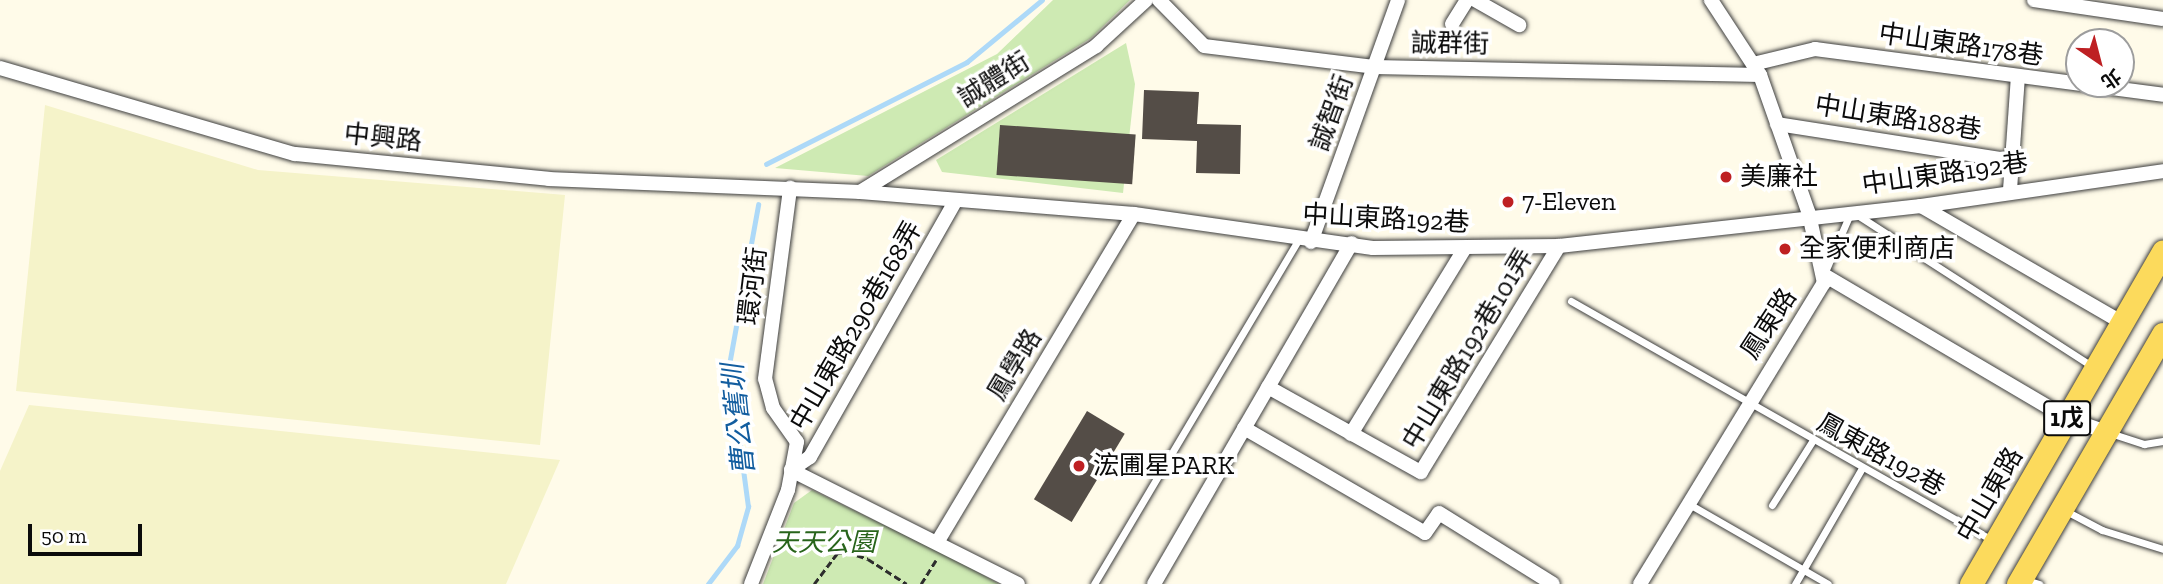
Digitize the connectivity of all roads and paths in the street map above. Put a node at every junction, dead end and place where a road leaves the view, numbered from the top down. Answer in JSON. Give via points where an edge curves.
{"nodes":[{"id":1,"x":1146,"y":0,"type":"edge"},
{"id":2,"x":1159,"y":0,"type":"edge"},
{"id":3,"x":1398,"y":0,"type":"edge"},
{"id":4,"x":1467,"y":0,"type":"edge"},
{"id":5,"x":1475,"y":0,"type":"edge"},
{"id":6,"x":1711,"y":0,"type":"edge"},
{"id":7,"x":2034,"y":0,"type":"edge"},
{"id":8,"x":2163,"y":19,"type":"edge"},
{"id":9,"x":1452,"y":24,"type":"dead end"},
{"id":10,"x":1519,"y":25,"type":"dead end"},
{"id":11,"x":1374,"y":67,"type":"junction"},
{"id":12,"x":0,"y":68,"type":"edge"},
{"id":13,"x":1757,"y":69,"type":"junction"},
{"id":14,"x":2018,"y":77,"type":"junction"},
{"id":15,"x":2163,"y":95,"type":"edge"},
{"id":16,"x":1777,"y":124,"type":"junction"},
{"id":17,"x":2012,"y":161,"type":"junction"},
{"id":18,"x":2163,"y":171,"type":"edge"},
{"id":19,"x":773,"y":187,"type":"joint"},
{"id":20,"x":790,"y":188,"type":"junction"},
{"id":21,"x":2010,"y":190,"type":"junction"},
{"id":22,"x":860,"y":192,"type":"junction"},
{"id":23,"x":956,"y":200,"type":"junction"},
{"id":24,"x":1921,"y":205,"type":"junction"},
{"id":25,"x":1852,"y":211,"type":"junction"},
{"id":26,"x":1134,"y":214,"type":"junction"},
{"id":27,"x":1809,"y":214,"type":"junction"},
{"id":28,"x":1305,"y":241,"type":"junction"},
{"id":29,"x":1352,"y":243,"type":"junction"},
{"id":30,"x":1559,"y":246,"type":"junction"},
{"id":31,"x":1465,"y":248,"type":"junction"},
{"id":32,"x":2163,"y":251,"type":"edge"},
{"id":33,"x":1824,"y":275,"type":"junction"},
{"id":34,"x":1571,"y":301,"type":"dead end"},
{"id":35,"x":2121,"y":322,"type":"junction"},
{"id":36,"x":2163,"y":334,"type":"edge"},
{"id":37,"x":2095,"y":368,"type":"junction"},
{"id":38,"x":1268,"y":387,"type":"junction"},
{"id":39,"x":1747,"y":404,"type":"junction"},
{"id":40,"x":2067,"y":418,"type":"junction"},
{"id":41,"x":1244,"y":428,"type":"junction"},
{"id":42,"x":2106,"y":432,"type":"junction"},
{"id":43,"x":1351,"y":434,"type":"junction"},
{"id":44,"x":1812,"y":440,"type":"junction"},
{"id":45,"x":2163,"y":441,"type":"edge"},
{"id":46,"x":1862,"y":468,"type":"junction"},
{"id":47,"x":791,"y":470,"type":"junction"},
{"id":48,"x":1688,"y":503,"type":"junction"},
{"id":49,"x":1772,"y":506,"type":"dead end"},
{"id":50,"x":2061,"y":509,"type":"junction"},
{"id":51,"x":1995,"y":542,"type":"junction"},
{"id":52,"x":942,"y":543,"type":"junction"},
{"id":53,"x":2163,"y":549,"type":"edge"},
{"id":54,"x":1803,"y":570,"type":"junction"},
{"id":55,"x":2026,"y":582,"type":"edge"},
{"id":56,"x":751,"y":584,"type":"edge"},
{"id":57,"x":814,"y":584,"type":"edge"},
{"id":58,"x":907,"y":584,"type":"edge"},
{"id":59,"x":921,"y":584,"type":"edge"},
{"id":60,"x":1018,"y":584,"type":"edge"},
{"id":61,"x":1094,"y":584,"type":"edge"},
{"id":62,"x":1154,"y":584,"type":"edge"},
{"id":63,"x":1553,"y":584,"type":"edge"},
{"id":64,"x":1640,"y":584,"type":"edge"},
{"id":65,"x":1795,"y":584,"type":"edge"},
{"id":66,"x":1828,"y":584,"type":"edge"},
{"id":67,"x":1970,"y":584,"type":"edge"}],
"edges":[{"from":1,"to":22,"type":"street","name":"誠體街","via":[[1096,46]]},
{"from":2,"to":11,"type":"street","name":"誠群街","via":[[1204,46]]},
{"from":3,"to":11,"type":"street","name":"誠智街"},
{"from":4,"to":9,"type":"street"},
{"from":5,"to":10,"type":"street"},
{"from":6,"to":13,"type":"street","name":"鳳東路"},
{"from":7,"to":8,"type":"street"},
{"from":11,"to":13,"type":"street","name":"誠群街"},
{"from":11,"to":28,"type":"street","name":"誠智街"},
{"from":12,"to":19,"type":"street","name":"中興路","via":[[295,154],[549,179]]},
{"from":13,"to":14,"type":"street","name":"中山東路178巷","via":[[1815,49]]},
{"from":13,"to":16,"type":"street","name":"鳳東路"},
{"from":14,"to":15,"type":"street","name":"中山東路178巷"},
{"from":14,"to":17,"type":"street"},
{"from":16,"to":17,"type":"street","name":"中山東路188巷"},
{"from":16,"to":27,"type":"street","name":"鳳東路"},
{"from":17,"to":21,"type":"street"},
{"from":18,"to":21,"type":"street","name":"中山東路192巷"},
{"from":19,"to":20,"type":"street","name":"中山東路192巷"},
{"from":20,"to":22,"type":"street","name":"中山東路192巷"},
{"from":20,"to":47,"type":"street","name":"環河街","via":[[765,379],[773,408],[797,442]]},
{"from":21,"to":24,"type":"street","name":"中山東路192巷"},
{"from":22,"to":23,"type":"street","name":"中山東路192巷"},
{"from":23,"to":26,"type":"street","name":"中山東路192巷"},
{"from":23,"to":47,"type":"street","name":"中山東路290巷168弄","via":[[810,457]]},
{"from":24,"to":25,"type":"street","name":"中山東路192巷"},
{"from":24,"to":35,"type":"street"},
{"from":25,"to":27,"type":"street","name":"中山東路192巷"},
{"from":25,"to":33,"type":"lane"},
{"from":25,"to":37,"type":"lane"},
{"from":26,"to":28,"type":"street","name":"中山東路192巷"},
{"from":26,"to":52,"type":"street","name":"鳳學路"},
{"from":27,"to":30,"type":"street","name":"中山東路192巷"},
{"from":27,"to":33,"type":"street","name":"鳳東路"},
{"from":28,"to":29,"type":"street","name":"中山東路192巷"},
{"from":28,"to":61,"type":"lane"},
{"from":29,"to":31,"type":"street","name":"中山東路192巷","via":[[1373,248]]},
{"from":29,"to":38,"type":"street"},
{"from":30,"to":31,"type":"street","name":"中山東路192巷"},
{"from":30,"to":43,"type":"street","name":"中山東路192巷101弄","via":[[1421,472]]},
{"from":31,"to":43,"type":"street"},
{"from":32,"to":35,"type":"main road","name":"中山東路","number":"1戊"},
{"from":33,"to":39,"type":"street","name":"鳳東路","via":[[1824,283]]},
{"from":33,"to":40,"type":"street"},
{"from":34,"to":39,"type":"lane","name":"鳳東路192巷"},
{"from":35,"to":37,"type":"main road","name":"中山東路","number":"1戊"},
{"from":36,"to":42,"type":"main road","number":"1戊"},
{"from":37,"to":40,"type":"main road","name":"中山東路","number":"1戊"},
{"from":38,"to":41,"type":"street"},
{"from":38,"to":43,"type":"street","name":"中山東路192巷101弄"},
{"from":39,"to":44,"type":"lane","name":"鳳東路192巷"},
{"from":39,"to":48,"type":"street","name":"鳳東路"},
{"from":40,"to":42,"type":"street"},
{"from":40,"to":51,"type":"main road","name":"中山東路","number":"1戊"},
{"from":41,"to":62,"type":"street"},
{"from":41,"to":63,"type":"street","via":[[1425,533],[1439,513]]},
{"from":42,"to":45,"type":"lane","via":[[2144,444]]},
{"from":42,"to":50,"type":"main road","number":"1戊"},
{"from":44,"to":46,"type":"lane","name":"鳳東路192巷"},
{"from":44,"to":49,"type":"lane"},
{"from":46,"to":51,"type":"lane","name":"鳳東路192巷"},
{"from":46,"to":54,"type":"lane"},
{"from":47,"to":52,"type":"street"},
{"from":47,"to":56,"type":"street","name":"環河街","via":[[788,490]]},
{"from":48,"to":54,"type":"lane"},
{"from":48,"to":64,"type":"street","name":"鳳東路"},
{"from":50,"to":53,"type":"lane","via":[[2102,530]]},
{"from":50,"to":55,"type":"main road","number":"1戊"},
{"from":51,"to":67,"type":"main road","name":"中山東路","number":"1戊"},
{"from":52,"to":59,"type":"path"},
{"from":52,"to":60,"type":"street"},
{"from":54,"to":65,"type":"lane"},
{"from":54,"to":66,"type":"lane"},
{"from":57,"to":58,"type":"path","via":[[837,553],[847,552],[868,559]]}]}
